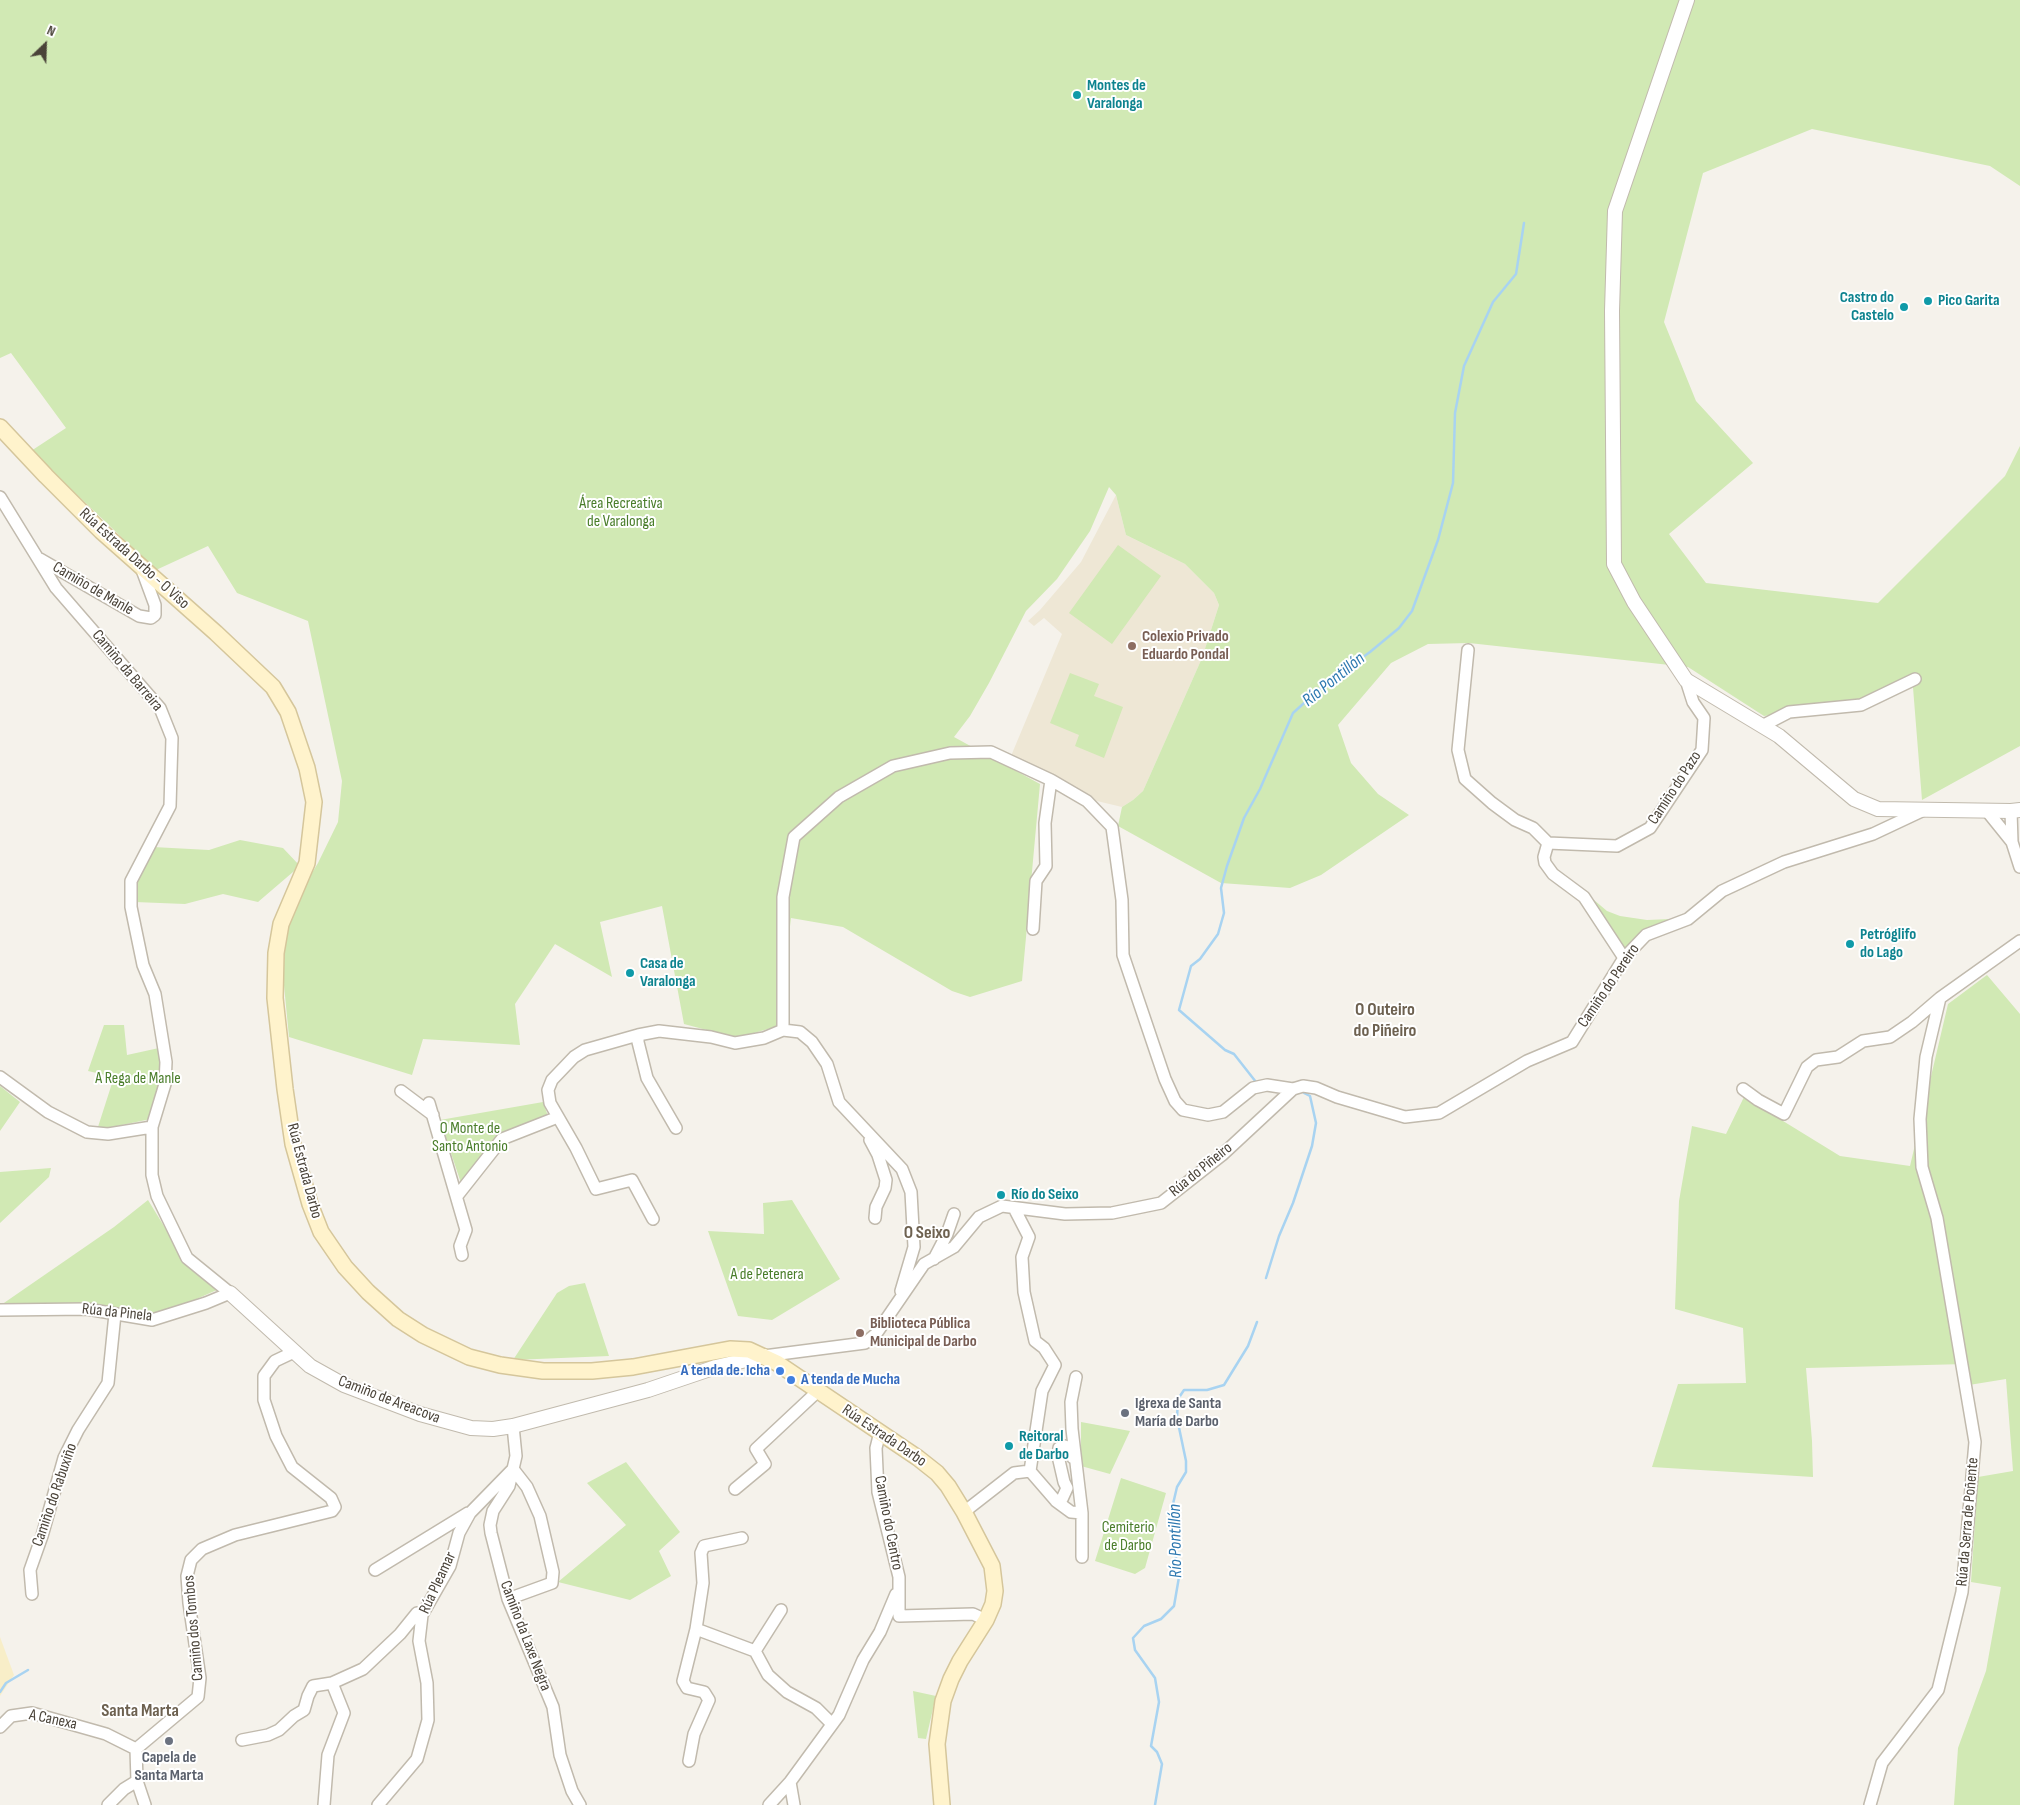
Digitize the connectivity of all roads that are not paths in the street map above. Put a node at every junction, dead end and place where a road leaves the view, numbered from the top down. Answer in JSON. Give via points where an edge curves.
{"nodes":[{"id":1,"x":1687,"y":0,"type":"edge"},
{"id":2,"x":0,"y":427,"type":"edge"},
{"id":3,"x":0,"y":497,"type":"edge"},
{"id":4,"x":38,"y":558,"type":"junction"},
{"id":5,"x":140,"y":566,"type":"junction"},
{"id":6,"x":1468,"y":650,"type":"dead end"},
{"id":7,"x":1915,"y":679,"type":"dead end"},
{"id":8,"x":1686,"y":680,"type":"junction"},
{"id":9,"x":273,"y":686,"type":"joint"},
{"id":10,"x":1762,"y":726,"type":"junction"},
{"id":11,"x":1050,"y":780,"type":"junction"},
{"id":12,"x":1924,"y":810,"type":"junction"},
{"id":13,"x":1987,"y":811,"type":"junction"},
{"id":14,"x":2016,"y":811,"type":"edge"},
{"id":15,"x":2012,"y":842,"type":"junction"},
{"id":16,"x":1548,"y":843,"type":"junction"},
{"id":17,"x":2020,"y":867,"type":"edge"},
{"id":18,"x":1033,"y":929,"type":"dead end"},
{"id":19,"x":2020,"y":941,"type":"edge"},
{"id":20,"x":1624,"y":958,"type":"junction"},
{"id":21,"x":1940,"y":998,"type":"junction"},
{"id":22,"x":783,"y":1030,"type":"junction"},
{"id":23,"x":638,"y":1035,"type":"junction"},
{"id":24,"x":0,"y":1077,"type":"edge"},
{"id":25,"x":1293,"y":1089,"type":"junction"},
{"id":26,"x":1742,"y":1089,"type":"dead end"},
{"id":27,"x":401,"y":1091,"type":"dead end"},
{"id":28,"x":429,"y":1102,"type":"dead end"},
{"id":29,"x":433,"y":1115,"type":"junction"},
{"id":30,"x":558,"y":1118,"type":"junction"},
{"id":31,"x":152,"y":1126,"type":"junction"},
{"id":32,"x":676,"y":1128,"type":"dead end"},
{"id":33,"x":863,"y":1128,"type":"junction"},
{"id":34,"x":457,"y":1196,"type":"junction"},
{"id":35,"x":1014,"y":1208,"type":"junction"},
{"id":36,"x":954,"y":1214,"type":"dead end"},
{"id":37,"x":876,"y":1218,"type":"dead end"},
{"id":38,"x":653,"y":1219,"type":"dead end"},
{"id":39,"x":462,"y":1256,"type":"dead end"},
{"id":40,"x":934,"y":1259,"type":"junction"},
{"id":41,"x":230,"y":1292,"type":"junction"},
{"id":42,"x":899,"y":1300,"type":"junction"},
{"id":43,"x":0,"y":1310,"type":"edge"},
{"id":44,"x":115,"y":1314,"type":"junction"},
{"id":45,"x":294,"y":1352,"type":"junction"},
{"id":46,"x":791,"y":1352,"type":"junction"},
{"id":47,"x":764,"y":1356,"type":"junction"},
{"id":48,"x":777,"y":1363,"type":"junction"},
{"id":49,"x":1076,"y":1376,"type":"dead end"},
{"id":50,"x":818,"y":1391,"type":"junction"},
{"id":51,"x":514,"y":1426,"type":"junction"},
{"id":52,"x":880,"y":1432,"type":"junction"},
{"id":53,"x":513,"y":1469,"type":"junction"},
{"id":54,"x":1077,"y":1469,"type":"junction"},
{"id":55,"x":1030,"y":1471,"type":"junction"},
{"id":56,"x":735,"y":1489,"type":"dead end"},
{"id":57,"x":1056,"y":1502,"type":"junction"},
{"id":58,"x":470,"y":1512,"type":"junction"},
{"id":59,"x":964,"y":1512,"type":"junction"},
{"id":60,"x":1082,"y":1513,"type":"junction"},
{"id":61,"x":742,"y":1538,"type":"dead end"},
{"id":62,"x":1082,"y":1557,"type":"dead end"},
{"id":63,"x":375,"y":1570,"type":"dead end"},
{"id":64,"x":898,"y":1589,"type":"junction"},
{"id":65,"x":32,"y":1594,"type":"dead end"},
{"id":66,"x":508,"y":1599,"type":"junction"},
{"id":67,"x":781,"y":1610,"type":"dead end"},
{"id":68,"x":422,"y":1614,"type":"junction"},
{"id":69,"x":986,"y":1620,"type":"junction"},
{"id":70,"x":696,"y":1629,"type":"junction"},
{"id":71,"x":755,"y":1651,"type":"junction"},
{"id":72,"x":332,"y":1683,"type":"junction"},
{"id":73,"x":832,"y":1724,"type":"junction"},
{"id":74,"x":0,"y":1727,"type":"edge"},
{"id":75,"x":242,"y":1740,"type":"dead end"},
{"id":76,"x":136,"y":1749,"type":"junction"},
{"id":77,"x":689,"y":1762,"type":"dead end"},
{"id":78,"x":137,"y":1781,"type":"junction"},
{"id":79,"x":790,"y":1782,"type":"junction"},
{"id":80,"x":108,"y":1805,"type":"edge"},
{"id":81,"x":145,"y":1805,"type":"edge"},
{"id":82,"x":324,"y":1805,"type":"edge"},
{"id":83,"x":379,"y":1805,"type":"edge"},
{"id":84,"x":580,"y":1805,"type":"edge"},
{"id":85,"x":769,"y":1805,"type":"edge"},
{"id":86,"x":794,"y":1805,"type":"edge"},
{"id":87,"x":942,"y":1805,"type":"edge"},
{"id":88,"x":1870,"y":1805,"type":"edge"}],
"edges":[{"from":1,"to":8,"type":"street","via":[[1615,211],[1612,331],[1614,564],[1634,602]]},
{"from":2,"to":5,"type":"main road","name":"Rúa Estrada Darbo - O Viso","via":[[100,531]]},
{"from":3,"to":4,"type":"street","name":"Camiño da Barreira"},
{"from":4,"to":5,"type":"street","name":"Camiño de Manle","via":[[139,616],[151,618],[155,615],[155,605]]},
{"from":4,"to":31,"type":"street","name":"Camiño da Barreira","via":[[56,588],[160,708],[172,738],[170,806],[131,881],[131,907],[144,965],[155,994],[166,1062],[165,1084]]},
{"from":5,"to":9,"type":"main road","name":"Rúa Estrada Darbo - O Viso"},
{"from":6,"to":16,"type":"street","via":[[1458,750],[1465,778],[1492,803],[1515,820],[1533,828]]},
{"from":7,"to":10,"type":"street","via":[[1861,705],[1789,712]]},
{"from":8,"to":10,"type":"street"},
{"from":8,"to":16,"type":"street","name":"Camiño do Pazo","via":[[1693,702],[1704,718],[1702,750],[1650,828],[1617,846]]},
{"from":9,"to":47,"type":"main road","name":"Rúa Estrada Darbo","via":[[288,712],[307,768],[314,802],[307,863],[281,924],[276,953],[275,998],[285,1089],[293,1144],[310,1204],[321,1232],[345,1267],[386,1308],[423,1336],[469,1357],[500,1365],[543,1371],[592,1371],[633,1367],[730,1349],[749,1350]]},
{"from":10,"to":12,"type":"street","via":[[1779,736],[1854,799],[1878,809]]},
{"from":11,"to":18,"type":"street","via":[[1045,823],[1046,866],[1036,881]]},
{"from":11,"to":22,"type":"street","name":"Camiño do Pereiro","via":[[991,752],[950,753],[893,766],[839,797],[794,837],[783,897]]},
{"from":11,"to":25,"type":"street","name":"Camiño do Pereiro","via":[[1087,801],[1112,827],[1122,900],[1123,955],[1175,1102],[1183,1110],[1208,1115],[1223,1112],[1253,1088],[1268,1085]]},
{"from":12,"to":13,"type":"street"},
{"from":12,"to":20,"type":"street","name":"Camiño do Pereiro","via":[[1873,834],[1784,862],[1722,891],[1688,919],[1646,935]]},
{"from":13,"to":14,"type":"street"},
{"from":13,"to":15,"type":"street"},
{"from":14,"to":15,"type":"street"},
{"from":15,"to":17,"type":"street"},
{"from":16,"to":20,"type":"street","via":[[1544,858],[1548,870],[1584,897]]},
{"from":19,"to":21,"type":"street"},
{"from":20,"to":25,"type":"street","name":"Camiño do Pereiro","via":[[1572,1042],[1527,1061],[1439,1113],[1405,1117],[1337,1098],[1316,1088],[1303,1086]]},
{"from":21,"to":26,"type":"street","via":[[1890,1037],[1862,1041],[1838,1057],[1816,1060],[1807,1067],[1784,1114]]},
{"from":21,"to":88,"type":"street","name":"Rúa da Serra de Poñente","via":[[1926,1057],[1920,1118],[1922,1167],[1937,1218],[1975,1442],[1962,1592],[1938,1690],[1882,1763]]},
{"from":22,"to":23,"type":"street","via":[[764,1038],[735,1043],[659,1031]]},
{"from":22,"to":33,"type":"street","via":[[800,1032],[812,1042],[827,1064],[839,1102]]},
{"from":23,"to":30,"type":"street","via":[[586,1050],[560,1071],[548,1090]]},
{"from":23,"to":32,"type":"street","via":[[647,1078]]},
{"from":24,"to":31,"type":"street","via":[[48,1112],[87,1132],[108,1134]]},
{"from":25,"to":35,"type":"street","name":"Rúa do Piñeiro","via":[[1222,1155],[1161,1203],[1112,1213],[1065,1214]]},
{"from":27,"to":29,"type":"street"},
{"from":28,"to":29,"type":"street"},
{"from":29,"to":34,"type":"street"},
{"from":30,"to":34,"type":"street","via":[[502,1139]]},
{"from":30,"to":38,"type":"street","via":[[596,1189],[632,1180]]},
{"from":31,"to":41,"type":"street","name":"Camiño de Areacova","via":[[152,1176],[165,1216],[187,1258]]},
{"from":33,"to":37,"type":"street","via":[[878,1155],[886,1180],[876,1207]]},
{"from":33,"to":42,"type":"street","via":[[902,1169],[911,1192],[914,1246]]},
{"from":34,"to":39,"type":"street","via":[[466,1230],[460,1246]]},
{"from":35,"to":40,"type":"street","name":"Rúa do Piñeiro","via":[[1002,1206],[979,1217],[954,1247]]},
{"from":35,"to":55,"type":"street","via":[[1029,1237],[1022,1257],[1024,1292],[1035,1341],[1055,1365],[1042,1391]]},
{"from":36,"to":40,"type":"street"},
{"from":40,"to":42,"type":"street","name":"Rúa do Piñeiro","via":[[924,1264]]},
{"from":41,"to":44,"type":"street","name":"Rúa da Pinela","via":[[152,1320]]},
{"from":41,"to":45,"type":"street","name":"Camiño de Areacova"},
{"from":42,"to":46,"type":"street","name":"Rúa do Piñeiro","via":[[876,1334],[865,1343]]},
{"from":43,"to":44,"type":"street","name":"Rúa da Pinela","via":[[87,1308]]},
{"from":44,"to":65,"type":"street","name":"Camiño do Rabuxiño","via":[[108,1383],[64,1458],[30,1570]]},
{"from":45,"to":51,"type":"street","name":"Camiño de Areacova","via":[[310,1366],[344,1384],[420,1414],[471,1428]]},
{"from":45,"to":76,"type":"street","name":"Camiño dos Tombos","via":[[275,1361],[264,1376],[264,1400],[276,1436],[292,1467],[331,1498],[335,1507],[332,1511],[235,1535],[202,1549],[191,1560],[187,1576],[200,1678],[198,1697]]},
{"from":46,"to":47,"type":"street","name":"Rúa do Piñeiro"},
{"from":46,"to":48,"type":"street"},
{"from":47,"to":48,"type":"main road","name":"Rúa Estrada Darbo"},
{"from":47,"to":51,"type":"street","name":"Camiño de Areacova"},
{"from":48,"to":50,"type":"main road","name":"Rúa Estrada Darbo"},
{"from":49,"to":54,"type":"street","via":[[1071,1402]]},
{"from":50,"to":52,"type":"main road","name":"Rúa Estrada Darbo"},
{"from":50,"to":56,"type":"street","via":[[756,1449],[765,1464]]},
{"from":51,"to":53,"type":"street","via":[[516,1456]]},
{"from":52,"to":59,"type":"main road","name":"Rúa Estrada Darbo","via":[[937,1473]]},
{"from":52,"to":64,"type":"street","name":"Camiño do Centro","via":[[876,1448],[878,1492],[899,1577]]},
{"from":53,"to":58,"type":"street","name":"Rúa Pleamar"},
{"from":53,"to":66,"type":"street","name":"Camiño da Laxe Negra","via":[[509,1486],[496,1506],[490,1525]]},
{"from":53,"to":66,"type":"street","via":[[528,1487],[540,1516],[553,1572],[552,1583]]},
{"from":54,"to":57,"type":"street","via":[[1070,1448],[1059,1448],[1058,1456],[1067,1488],[1062,1499]]},
{"from":54,"to":60,"type":"street"},
{"from":55,"to":57,"type":"street"},
{"from":55,"to":59,"type":"street","via":[[1014,1472]]},
{"from":57,"to":60,"type":"street","via":[[1071,1512]]},
{"from":58,"to":63,"type":"street"},
{"from":58,"to":68,"type":"street","name":"Rúa Pleamar","via":[[459,1533],[450,1566]]},
{"from":59,"to":69,"type":"main road","name":"Rúa Estrada Darbo","via":[[992,1566],[995,1579],[993,1604]]},
{"from":60,"to":62,"type":"street"},
{"from":61,"to":70,"type":"street","via":[[704,1546],[701,1553],[703,1583]]},
{"from":64,"to":69,"type":"street","name":"Camiño do Centro","via":[[899,1616],[973,1614]]},
{"from":64,"to":73,"type":"street","via":[[880,1632]]},
{"from":66,"to":84,"type":"street","name":"Camiño da Laxe Negra","via":[[553,1707],[560,1755]]},
{"from":67,"to":71,"type":"street"},
{"from":68,"to":72,"type":"street","via":[[417,1613],[364,1669]]},
{"from":68,"to":83,"type":"street","name":"Rúa Pleamar","via":[[418,1641],[428,1683],[428,1720],[417,1759]]},
{"from":69,"to":87,"type":"main road","name":"Rúa Estrada Darbo","via":[[960,1661],[943,1701],[936,1744]]},
{"from":70,"to":71,"type":"street"},
{"from":70,"to":77,"type":"street","via":[[683,1680],[687,1688],[704,1692],[709,1700],[694,1734]]},
{"from":71,"to":73,"type":"street","via":[[768,1675],[787,1692],[816,1708]]},
{"from":72,"to":75,"type":"street","via":[[313,1686],[304,1710],[279,1730]]},
{"from":72,"to":82,"type":"street","via":[[344,1713],[328,1755]]},
{"from":73,"to":79,"type":"street"},
{"from":74,"to":76,"type":"street","name":"A Canexa","via":[[11,1716],[32,1713],[90,1729]]},
{"from":76,"to":78,"type":"street"},
{"from":78,"to":80,"type":"street"},
{"from":78,"to":81,"type":"street"},
{"from":79,"to":85,"type":"street"},
{"from":79,"to":86,"type":"street"}]}
